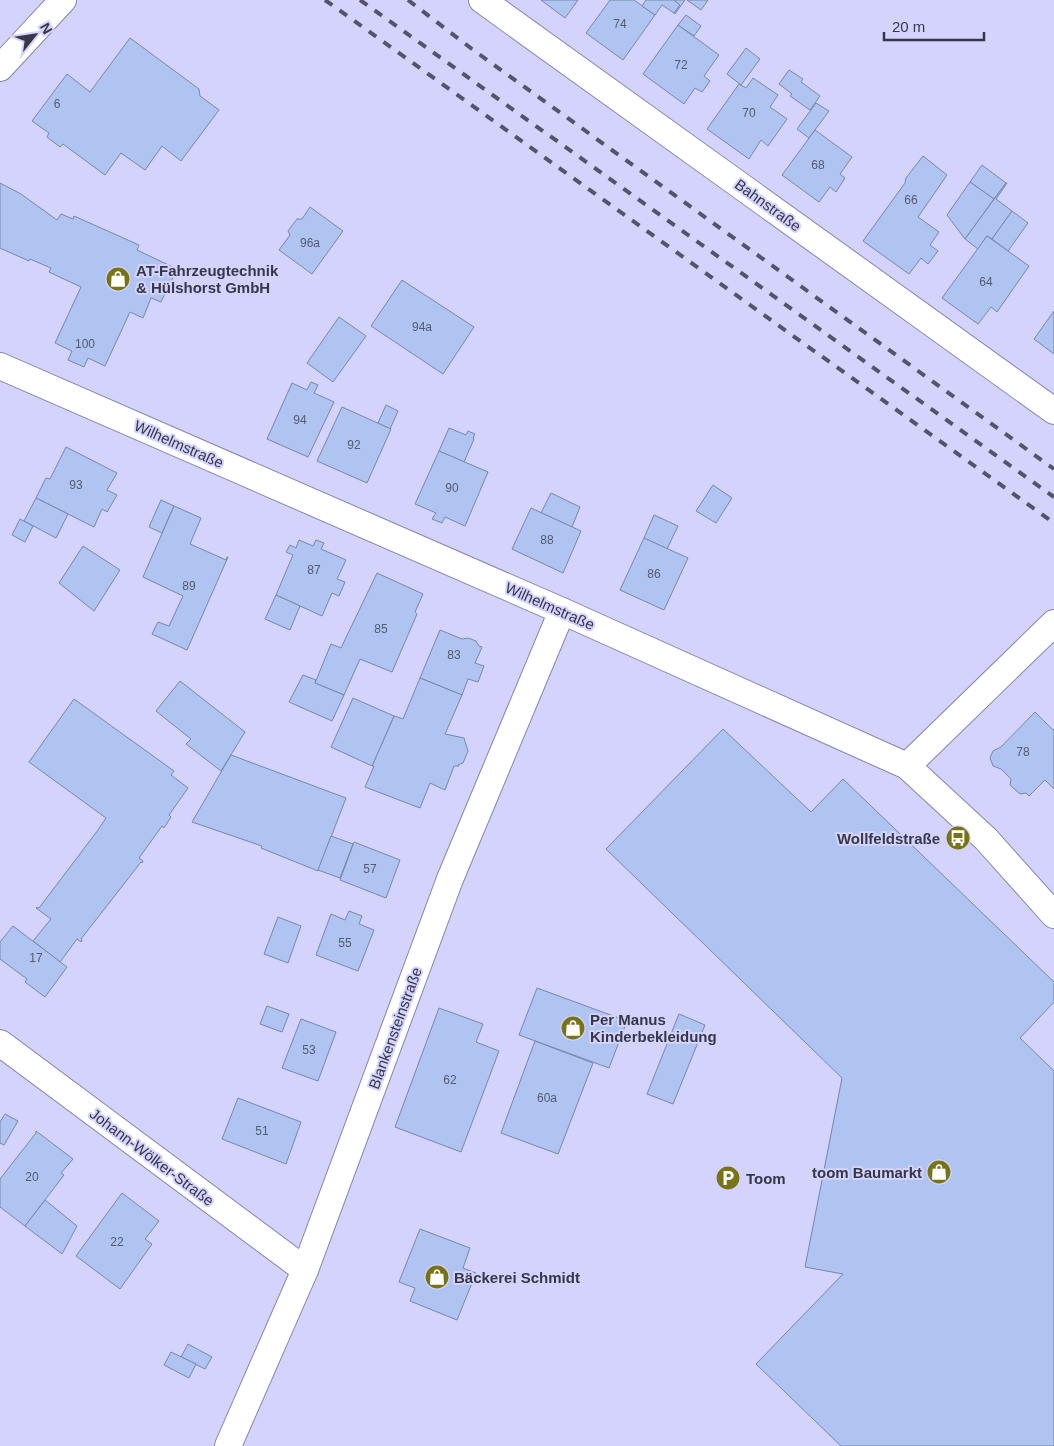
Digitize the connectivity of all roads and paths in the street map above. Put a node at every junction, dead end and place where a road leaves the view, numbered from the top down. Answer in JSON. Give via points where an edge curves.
{"nodes":[{"id":1,"x":63,"y":0,"type":"edge"},
{"id":2,"x":482,"y":0,"type":"edge"},
{"id":3,"x":0,"y":68,"type":"edge"},
{"id":4,"x":0,"y":366,"type":"edge"},
{"id":5,"x":1054,"y":411,"type":"edge"},
{"id":6,"x":562,"y":610,"type":"junction"},
{"id":7,"x":1054,"y":623,"type":"edge"},
{"id":8,"x":907,"y":766,"type":"junction"},
{"id":9,"x":1054,"y":915,"type":"edge"},
{"id":10,"x":0,"y":1043,"type":"edge"},
{"id":11,"x":305,"y":1270,"type":"junction"},
{"id":12,"x":228,"y":1446,"type":"edge"}],
"edges":[{"from":1,"to":3,"type":"street"},
{"from":2,"to":5,"type":"street","name":"Bahnstraße"},
{"from":4,"to":6,"type":"street","name":"Wilhelmstraße"},
{"from":6,"to":8,"type":"street","name":"Wilhelmstraße"},
{"from":6,"to":11,"type":"street","name":"Blankensteinstraße","via":[[450,879]]},
{"from":7,"to":8,"type":"street"},
{"from":8,"to":9,"type":"street","name":"Wilhelmstraße","via":[[986,839]]},
{"from":10,"to":11,"type":"street","name":"Johann-Wölker-Straße"},
{"from":11,"to":12,"type":"street","name":"Blankensteinstraße"}]}
